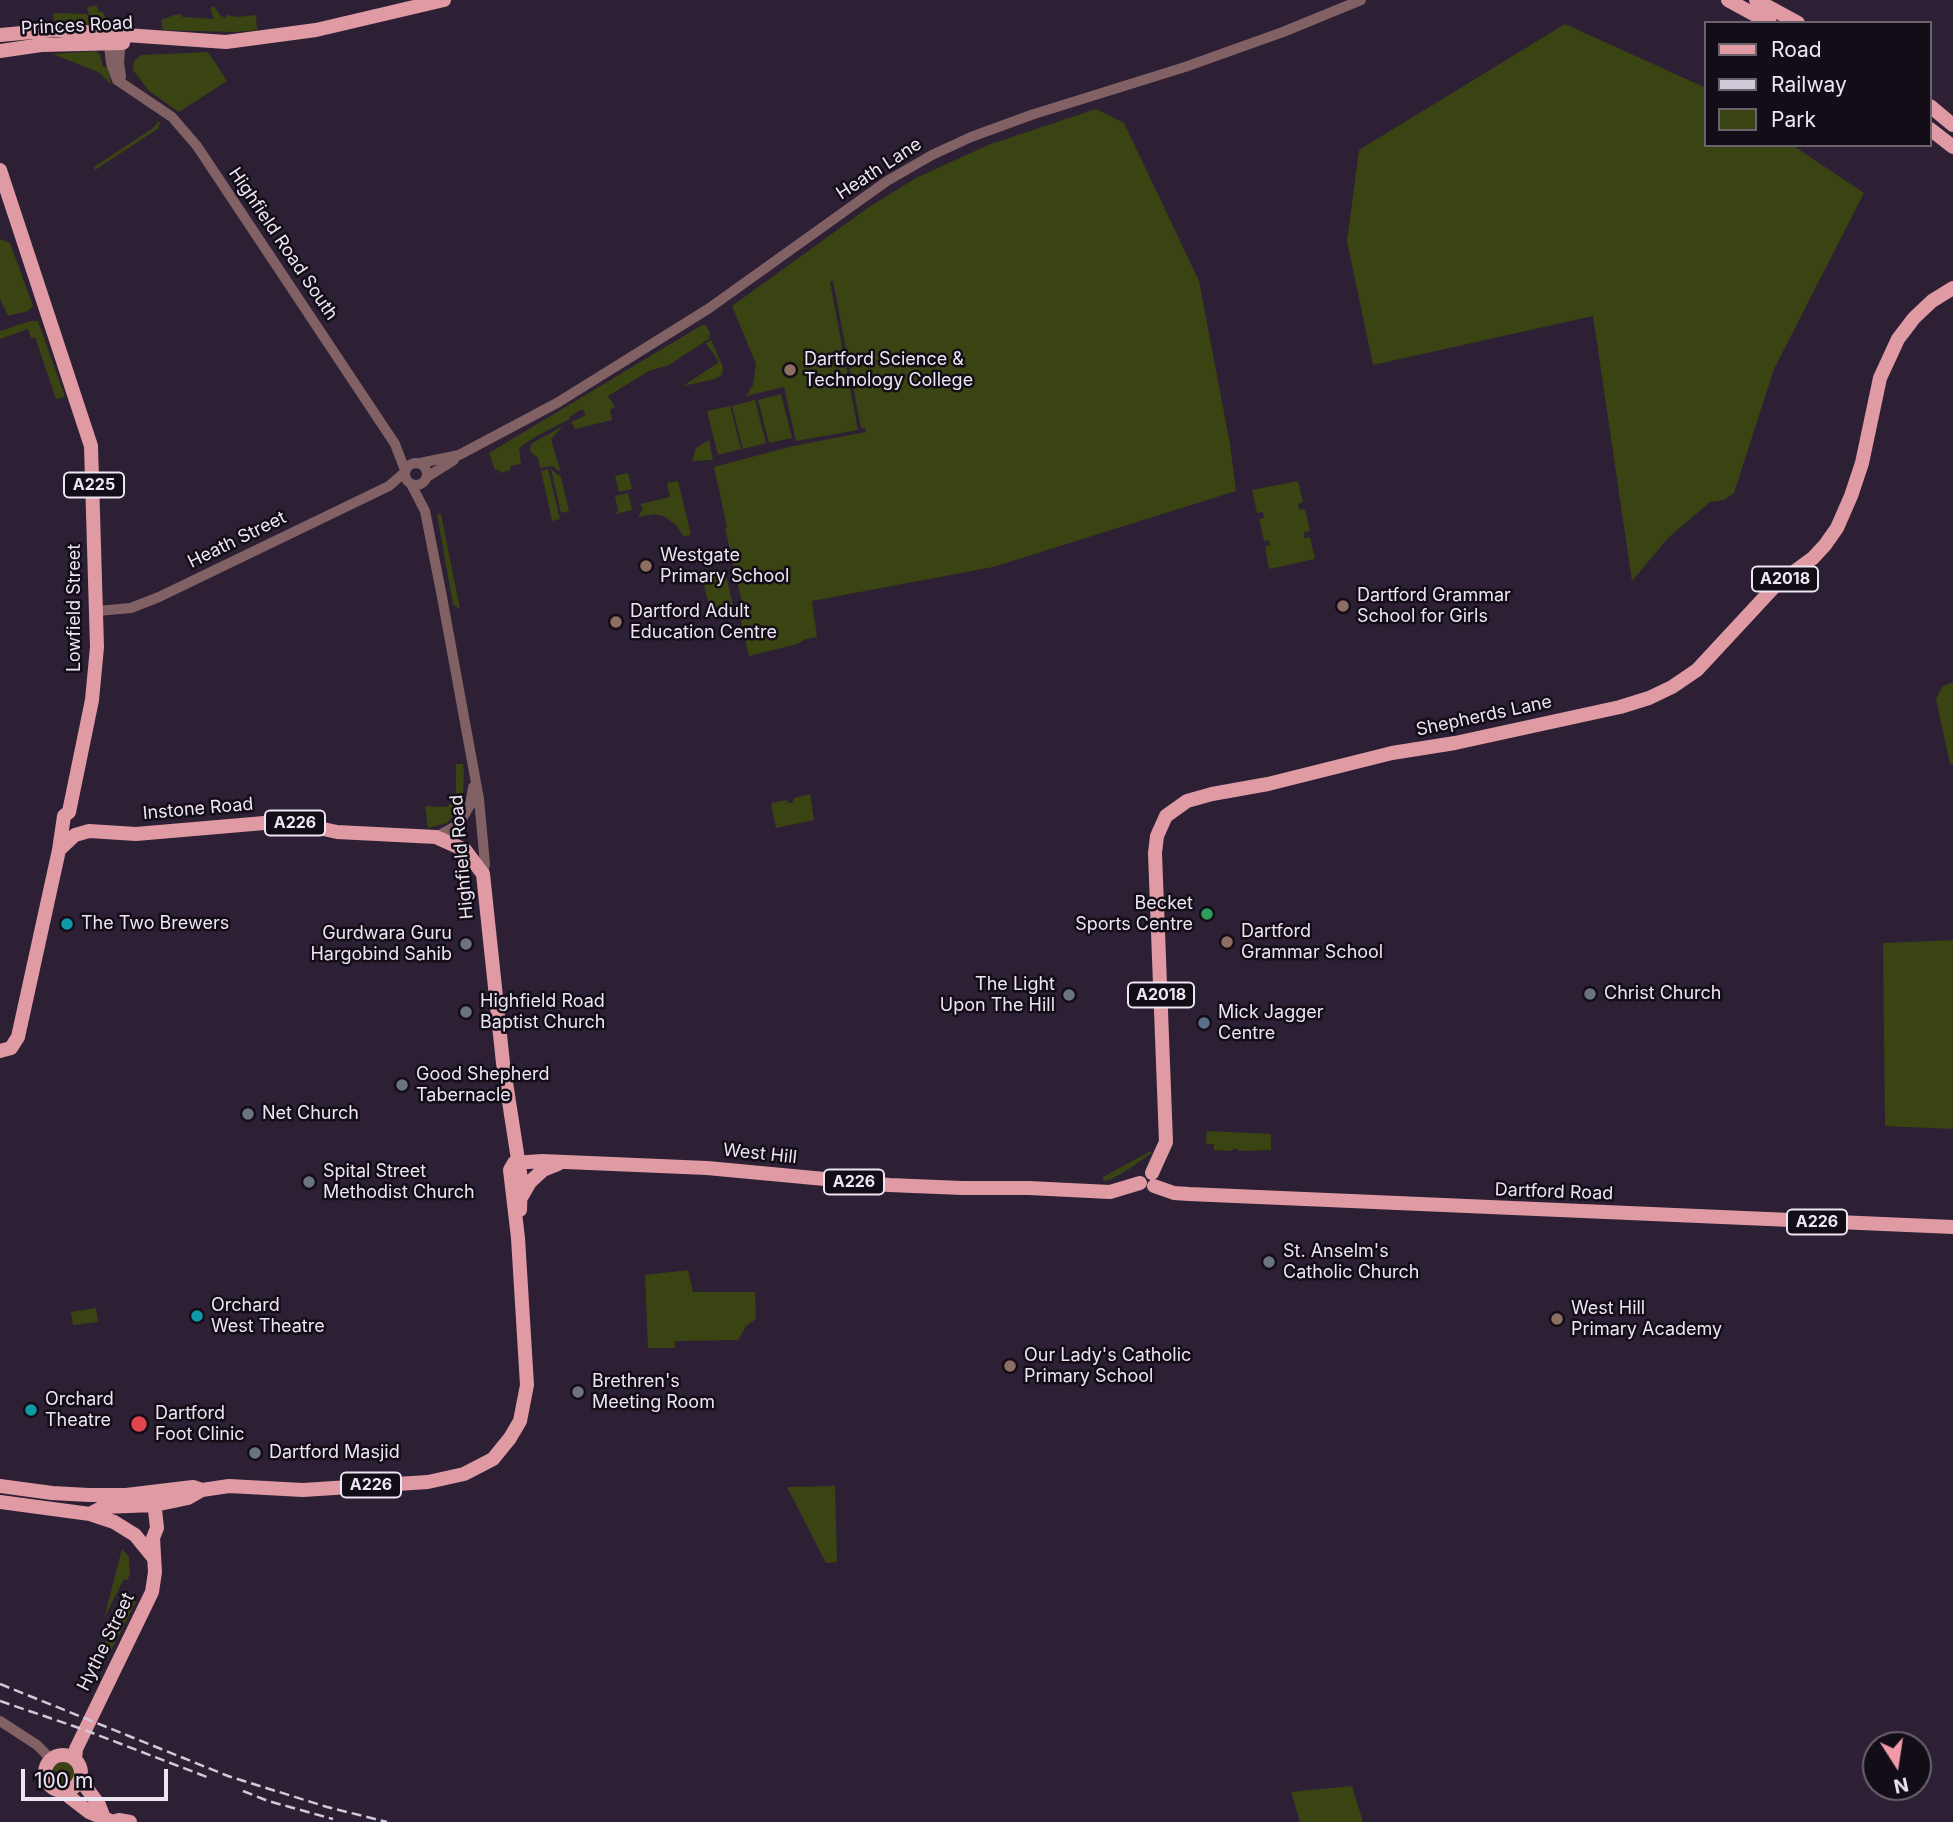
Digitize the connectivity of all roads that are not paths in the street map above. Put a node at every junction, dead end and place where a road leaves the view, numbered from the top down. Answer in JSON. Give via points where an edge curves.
{"nodes":[{"id":1,"x":444,"y":0,"type":"edge"},
{"id":2,"x":1361,"y":0,"type":"edge"},
{"id":3,"x":1728,"y":0,"type":"edge"},
{"id":4,"x":1756,"y":0,"type":"edge"},
{"id":5,"x":1766,"y":21,"type":"edge"},
{"id":6,"x":1794,"y":21,"type":"edge"},
{"id":7,"x":0,"y":35,"type":"edge"},
{"id":8,"x":115,"y":39,"type":"junction"},
{"id":9,"x":0,"y":51,"type":"edge"},
{"id":10,"x":1932,"y":108,"type":"edge"},
{"id":11,"x":1953,"y":125,"type":"edge"},
{"id":12,"x":1932,"y":130,"type":"edge"},
{"id":13,"x":1953,"y":146,"type":"edge"},
{"id":14,"x":0,"y":170,"type":"edge"},
{"id":15,"x":1953,"y":288,"type":"edge"},
{"id":16,"x":395,"y":444,"type":"junction"},
{"id":17,"x":459,"y":456,"type":"junction"},
{"id":18,"x":419,"y":463,"type":"junction"},
{"id":19,"x":407,"y":477,"type":"junction"},
{"id":20,"x":427,"y":478,"type":"junction"},
{"id":21,"x":425,"y":511,"type":"junction"},
{"id":22,"x":97,"y":611,"type":"junction"},
{"id":23,"x":474,"y":781,"type":"junction"},
{"id":24,"x":69,"y":812,"type":"junction"},
{"id":25,"x":84,"y":828,"type":"junction"},
{"id":26,"x":61,"y":832,"type":"junction"},
{"id":27,"x":436,"y":837,"type":"junction"},
{"id":28,"x":59,"y":850,"type":"junction"},
{"id":29,"x":483,"y":874,"type":"junction"},
{"id":30,"x":6,"y":1050,"type":"edge"},
{"id":31,"x":515,"y":1142,"type":"junction"},
{"id":32,"x":542,"y":1161,"type":"junction"},
{"id":33,"x":516,"y":1162,"type":"junction"},
{"id":34,"x":566,"y":1163,"type":"junction"},
{"id":35,"x":1149,"y":1180,"type":"junction"},
{"id":36,"x":521,"y":1201,"type":"junction"},
{"id":37,"x":1953,"y":1227,"type":"edge"},
{"id":38,"x":518,"y":1238,"type":"junction"},
{"id":39,"x":0,"y":1486,"type":"edge"},
{"id":40,"x":202,"y":1490,"type":"junction"},
{"id":41,"x":151,"y":1501,"type":"junction"},
{"id":42,"x":0,"y":1502,"type":"edge"},
{"id":43,"x":90,"y":1514,"type":"junction"},
{"id":44,"x":153,"y":1557,"type":"junction"},
{"id":45,"x":0,"y":1721,"type":"edge"},
{"id":46,"x":51,"y":1759,"type":"junction"},
{"id":47,"x":75,"y":1759,"type":"junction"},
{"id":48,"x":80,"y":1779,"type":"junction"},
{"id":49,"x":63,"y":1792,"type":"junction"},
{"id":50,"x":113,"y":1816,"type":"edge"}],
"edges":[{"from":1,"to":8,"type":"main road","name":"Princes Road","via":[[316,30],[226,43],[142,36]]},
{"from":2,"to":17,"type":"street","name":"Heath Lane","via":[[1185,67],[1031,115],[932,155],[887,181],[708,309],[557,403]]},
{"from":3,"to":5,"type":"main road"},
{"from":4,"to":6,"type":"main road"},
{"from":7,"to":8,"type":"main road","name":"Princes Road","via":[[54,30]]},
{"from":8,"to":9,"type":"main road","name":"Princes Road"},
{"from":8,"to":16,"type":"street","name":"Highfield Road South","via":[[122,83],[172,117],[197,146]]},
{"from":10,"to":11,"type":"main road"},
{"from":12,"to":13,"type":"main road"},
{"from":14,"to":22,"type":"main road","name":"Lowfield Street","number":"A225","via":[[91,446]]},
{"from":15,"to":35,"type":"main road","name":"Shepherds Lane","number":"A2018","via":[[1921,312],[1898,339],[1880,378],[1851,496],[1825,545],[1775,586],[1697,670],[1672,687],[1620,707],[1212,794],[1187,801],[1166,816],[1155,853],[1166,1142]]},
{"from":16,"to":18,"type":"street","name":"Highfield Road South"},
{"from":16,"to":19,"type":"street","name":"Highfield Road South"},
{"from":17,"to":18,"type":"street","name":"Heath Lane"},
{"from":17,"to":20,"type":"street","name":"Heath Lane"},
{"from":18,"to":19,"type":"street","via":[[410,464]]},
{"from":18,"to":20,"type":"street"},
{"from":19,"to":20,"type":"street","via":[[421,484]]},
{"from":19,"to":21,"type":"street","name":"Highfield Road"},
{"from":19,"to":22,"type":"street","name":"Heath Street","via":[[151,601],[124,610]]},
{"from":20,"to":21,"type":"street","name":"Highfield Road"},
{"from":21,"to":23,"type":"street","name":"Highfield Road"},
{"from":22,"to":24,"type":"main road","name":"Lowfield Street","number":"A225","via":[[93,691]]},
{"from":23,"to":27,"type":"street","via":[[462,819]]},
{"from":23,"to":29,"type":"street","name":"Highfield Road"},
{"from":24,"to":25,"type":"main road"},
{"from":24,"to":26,"type":"main road","name":"Lowfield Street","number":"A225"},
{"from":25,"to":26,"type":"main road","number":"A226"},
{"from":25,"to":27,"type":"main road","name":"Instone Road","number":"A226","via":[[135,834],[276,822],[337,832]]},
{"from":25,"to":28,"type":"main road"},
{"from":26,"to":28,"type":"main road","name":"Lowfield Street","number":"A225"},
{"from":27,"to":29,"type":"main road","name":"Instone Road","number":"A226","via":[[465,850]]},
{"from":28,"to":30,"type":"main road","name":"Lowfield Street","via":[[18,1037]]},
{"from":29,"to":31,"type":"main road","name":"Highfield Road"},
{"from":31,"to":32,"type":"main road","via":[[524,1154]]},
{"from":31,"to":33,"type":"main road","name":"Highfield Road"},
{"from":32,"to":33,"type":"main road","number":"A226"},
{"from":32,"to":34,"type":"main road","name":"West Hill","number":"A226"},
{"from":33,"to":36,"type":"main road","name":"Highfield Road"},
{"from":33,"to":38,"type":"main road","name":"Highfield Road","via":[[510,1170]]},
{"from":34,"to":35,"type":"main road","name":"West Hill","number":"A226","via":[[707,1168],[939,1188],[1110,1192]]},
{"from":34,"to":36,"type":"main road","name":"Highfield Road","number":"A226","via":[[543,1170],[530,1182]]},
{"from":35,"to":37,"type":"main road","name":"Dartford Road","number":"A226","via":[[1174,1193],[1201,1195]]},
{"from":36,"to":38,"type":"main road","name":"Highfield Road"},
{"from":38,"to":40,"type":"main road","name":"Highfield Road","number":"A226","via":[[527,1372],[523,1410],[510,1438],[493,1459],[464,1474],[428,1482],[303,1490],[229,1486]]},
{"from":39,"to":41,"type":"main road","number":"A226"},
{"from":40,"to":41,"type":"main road","number":"A226","via":[[188,1498]]},
{"from":40,"to":41,"type":"main road","number":"A226","via":[[192,1487]]},
{"from":41,"to":43,"type":"main road","number":"A226","via":[[103,1507]]},
{"from":41,"to":44,"type":"main road","name":"Hythe Street"},
{"from":42,"to":43,"type":"main road","number":"A226"},
{"from":43,"to":44,"type":"main road","via":[[124,1527]]},
{"from":44,"to":47,"type":"main road","name":"Hythe Street","via":[[152,1592]]},
{"from":45,"to":46,"type":"street"},
{"from":46,"to":47,"type":"main road","via":[[66,1755]]},
{"from":46,"to":49,"type":"main road","via":[[45,1768],[46,1781]]},
{"from":47,"to":48,"type":"main road","via":[[81,1768]]},
{"from":48,"to":49,"type":"main road"},
{"from":48,"to":50,"type":"main road"},
{"from":49,"to":50,"type":"main road","via":[[89,1812]]}]}
